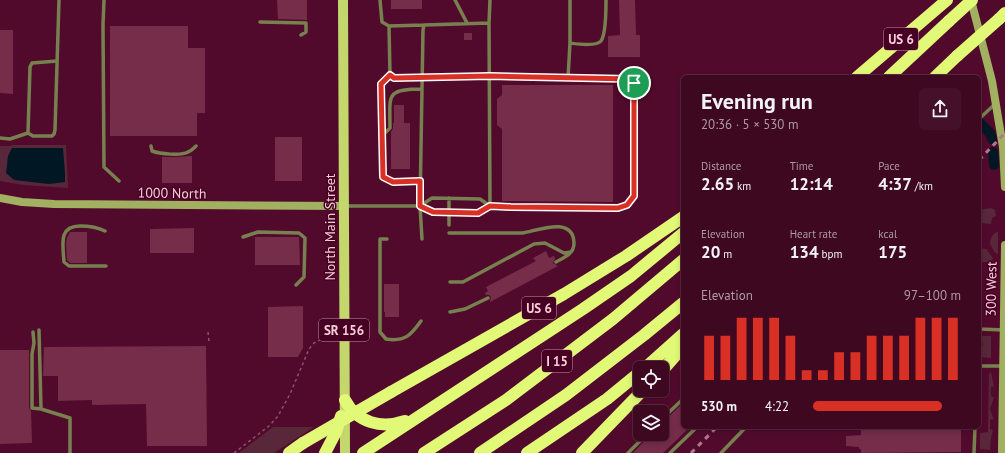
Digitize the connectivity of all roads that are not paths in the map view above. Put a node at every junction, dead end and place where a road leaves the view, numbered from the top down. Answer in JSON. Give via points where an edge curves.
{"nodes":[{"id":1,"x":59,"y":0,"type":"edge"},
{"id":2,"x":104,"y":0,"type":"edge"},
{"id":3,"x":343,"y":0,"type":"edge"},
{"id":4,"x":380,"y":0,"type":"edge"},
{"id":5,"x":455,"y":0,"type":"edge"},
{"id":6,"x":490,"y":0,"type":"edge"},
{"id":7,"x":570,"y":0,"type":"edge"},
{"id":8,"x":606,"y":0,"type":"edge"},
{"id":9,"x":971,"y":0,"type":"edge"},
{"id":10,"x":946,"y":1,"type":"edge"},
{"id":11,"x":1002,"y":16,"type":"edge"},
{"id":12,"x":260,"y":22,"type":"dead end"},
{"id":13,"x":467,"y":23,"type":"junction"},
{"id":14,"x":489,"y":23,"type":"junction"},
{"id":15,"x":424,"y":25,"type":"junction"},
{"id":16,"x":389,"y":26,"type":"junction"},
{"id":17,"x":301,"y":35,"type":"dead end"},
{"id":18,"x":570,"y":43,"type":"junction"},
{"id":19,"x":57,"y":61,"type":"junction"},
{"id":20,"x":390,"y":75,"type":"junction"},
{"id":21,"x":859,"y":75,"type":"edge"},
{"id":22,"x":891,"y":75,"type":"edge"},
{"id":23,"x":937,"y":75,"type":"edge"},
{"id":24,"x":490,"y":76,"type":"junction"},
{"id":25,"x":422,"y":78,"type":"junction"},
{"id":26,"x":568,"y":78,"type":"junction"},
{"id":27,"x":422,"y":89,"type":"junction"},
{"id":28,"x":996,"y":104,"type":"junction"},
{"id":29,"x":981,"y":117,"type":"edge"},
{"id":30,"x":28,"y":133,"type":"junction"},
{"id":31,"x":382,"y":136,"type":"junction"},
{"id":32,"x":0,"y":138,"type":"edge"},
{"id":33,"x":150,"y":146,"type":"dead end"},
{"id":34,"x":196,"y":146,"type":"dead end"},
{"id":35,"x":119,"y":181,"type":"dead end"},
{"id":36,"x":420,"y":181,"type":"junction"},
{"id":37,"x":1005,"y":187,"type":"edge"},
{"id":38,"x":1,"y":198,"type":"edge"},
{"id":39,"x":449,"y":198,"type":"junction"},
{"id":40,"x":344,"y":206,"type":"junction"},
{"id":41,"x":420,"y":206,"type":"junction"},
{"id":42,"x":490,"y":206,"type":"junction"},
{"id":43,"x":449,"y":212,"type":"junction"},
{"id":44,"x":681,"y":218,"type":"edge"},
{"id":45,"x":449,"y":225,"type":"dead end"},
{"id":46,"x":105,"y":230,"type":"dead end"},
{"id":47,"x":449,"y":233,"type":"dead end"},
{"id":48,"x":681,"y":235,"type":"edge"},
{"id":49,"x":243,"y":237,"type":"dead end"},
{"id":50,"x":387,"y":239,"type":"dead end"},
{"id":51,"x":422,"y":239,"type":"dead end"},
{"id":52,"x":1005,"y":245,"type":"edge"},
{"id":53,"x":572,"y":252,"type":"junction"},
{"id":54,"x":556,"y":262,"type":"dead end"},
{"id":55,"x":681,"y":262,"type":"edge"},
{"id":56,"x":106,"y":266,"type":"dead end"},
{"id":57,"x":450,"y":282,"type":"dead end"},
{"id":58,"x":296,"y":285,"type":"dead end"},
{"id":59,"x":488,"y":298,"type":"dead end"},
{"id":60,"x":681,"y":305,"type":"edge"},
{"id":61,"x":450,"y":312,"type":"dead end"},
{"id":62,"x":421,"y":321,"type":"dead end"},
{"id":63,"x":981,"y":329,"type":"edge"},
{"id":64,"x":39,"y":330,"type":"dead end"},
{"id":65,"x":1004,"y":330,"type":"junction"},
{"id":66,"x":33,"y":332,"type":"dead end"},
{"id":67,"x":681,"y":336,"type":"edge"},
{"id":68,"x":681,"y":349,"type":"edge"},
{"id":69,"x":653,"y":361,"type":"edge"},
{"id":70,"x":669,"y":363,"type":"edge"},
{"id":71,"x":981,"y":366,"type":"edge"},
{"id":72,"x":1003,"y":366,"type":"junction"},
{"id":73,"x":633,"y":378,"type":"edge"},
{"id":74,"x":636,"y":397,"type":"edge"},
{"id":75,"x":345,"y":400,"type":"junction"},
{"id":76,"x":681,"y":401,"type":"edge"},
{"id":77,"x":41,"y":409,"type":"junction"},
{"id":78,"x":669,"y":412,"type":"edge"},
{"id":79,"x":418,"y":416,"type":"junction"},
{"id":80,"x":695,"y":429,"type":"edge"},
{"id":81,"x":744,"y":429,"type":"edge"},
{"id":82,"x":975,"y":429,"type":"edge"},
{"id":83,"x":640,"y":441,"type":"edge"},
{"id":84,"x":70,"y":453,"type":"edge"},
{"id":85,"x":288,"y":453,"type":"edge"},
{"id":86,"x":325,"y":453,"type":"edge"},
{"id":87,"x":345,"y":453,"type":"edge"},
{"id":88,"x":363,"y":453,"type":"edge"},
{"id":89,"x":424,"y":453,"type":"edge"},
{"id":90,"x":480,"y":453,"type":"edge"},
{"id":91,"x":528,"y":453,"type":"edge"},
{"id":92,"x":582,"y":453,"type":"edge"},
{"id":93,"x":628,"y":453,"type":"edge"},
{"id":94,"x":670,"y":453,"type":"edge"},
{"id":95,"x":720,"y":453,"type":"edge"},
{"id":96,"x":974,"y":453,"type":"edge"},
{"id":97,"x":1002,"y":453,"type":"edge"}],
"edges":[{"from":1,"to":19,"type":"lane"},
{"from":2,"to":35,"type":"lane","via":[[104,167]]},
{"from":3,"to":40,"type":"main road","name":"North Main Street","number":"SR 156"},
{"from":4,"to":16,"type":"lane","via":[[382,22]]},
{"from":5,"to":13,"type":"lane"},
{"from":6,"to":14,"type":"lane"},
{"from":7,"to":18,"type":"lane"},
{"from":8,"to":18,"type":"lane","via":[[601,40],[591,44]]},
{"from":9,"to":22,"type":"highway","bridge":true},
{"from":9,"to":28,"type":"street"},
{"from":10,"to":21,"type":"highway","number":"US 6"},
{"from":11,"to":23,"type":"highway","bridge":true},
{"from":12,"to":17,"type":"lane","via":[[306,23],[306,32]]},
{"from":13,"to":14,"type":"lane"},
{"from":13,"to":15,"type":"lane"},
{"from":14,"to":24,"type":"lane"},
{"from":15,"to":16,"type":"lane"},
{"from":15,"to":25,"type":"lane"},
{"from":16,"to":20,"type":"lane"},
{"from":18,"to":26,"type":"lane"},
{"from":19,"to":30,"type":"lane","via":[[32,63],[30,67]]},
{"from":19,"to":30,"type":"lane","via":[[54,134],[33,136]]},
{"from":20,"to":25,"type":"lane","via":[[394,78]]},
{"from":20,"to":31,"type":"lane","via":[[381,84]]},
{"from":24,"to":25,"type":"lane"},
{"from":24,"to":26,"type":"lane"},
{"from":24,"to":42,"type":"lane"},
{"from":25,"to":27,"type":"lane"},
{"from":26,"to":42,"type":"lane","via":[[631,79],[634,83],[634,196],[627,205],[618,208]]},
{"from":27,"to":31,"type":"lane","via":[[405,89],[392,94],[390,128]]},
{"from":27,"to":36,"type":"lane"},
{"from":28,"to":29,"type":"lane"},
{"from":28,"to":37,"type":"street","via":[[1003,147]]},
{"from":30,"to":32,"type":"lane","via":[[10,139]]},
{"from":31,"to":36,"type":"lane","via":[[383,177],[393,182]]},
{"from":33,"to":34,"type":"lane","via":[[152,151],[157,153],[180,154],[188,153]]},
{"from":36,"to":41,"type":"lane"},
{"from":38,"to":40,"type":"street","name":"1000 North","via":[[54,204]]},
{"from":39,"to":41,"type":"lane","via":[[432,198]]},
{"from":39,"to":42,"type":"lane","via":[[480,199]]},
{"from":39,"to":43,"type":"lane"},
{"from":40,"to":41,"type":"lane"},
{"from":40,"to":75,"type":"main road","name":"North Main Street","number":"SR 156"},
{"from":41,"to":43,"type":"lane","via":[[433,212]]},
{"from":41,"to":51,"type":"lane"},
{"from":42,"to":43,"type":"lane","via":[[478,213]]},
{"from":43,"to":45,"type":"lane"},
{"from":44,"to":85,"type":"highway","number":"US 6","bridge":true,"via":[[564,294]]},
{"from":46,"to":56,"type":"lane","via":[[91,226],[72,226],[66,230],[62,243],[64,262],[69,266]]},
{"from":47,"to":53,"type":"lane","via":[[533,232],[558,226],[568,229],[574,236]]},
{"from":48,"to":79,"type":"highway","via":[[631,276]]},
{"from":49,"to":58,"type":"lane","via":[[258,232],[299,233],[305,238],[304,277]]},
{"from":50,"to":62,"type":"lane","via":[[380,239],[380,332],[386,338],[400,339],[411,334]]},
{"from":52,"to":65,"type":"street","name":"300 West"},
{"from":53,"to":54,"type":"lane"},
{"from":53,"to":57,"type":"lane","via":[[564,253],[545,243],[534,244],[463,282]]},
{"from":55,"to":89,"type":"highway","number":"I 15","via":[[613,319],[506,400]]},
{"from":59,"to":61,"type":"lane","via":[[465,309]]},
{"from":60,"to":90,"type":"highway","number":"I 15","via":[[566,395]]},
{"from":63,"to":65,"type":"lane"},
{"from":64,"to":77,"type":"lane"},
{"from":65,"to":72,"type":"street","name":"300 West"},
{"from":66,"to":77,"type":"lane","via":[[32,408]]},
{"from":67,"to":69,"type":"highway"},
{"from":68,"to":70,"type":"highway"},
{"from":71,"to":72,"type":"lane"},
{"from":72,"to":97,"type":"street","name":"300 West"},
{"from":73,"to":91,"type":"highway","via":[[607,399]]},
{"from":74,"to":92,"type":"highway"},
{"from":75,"to":79,"type":"highway","via":[[357,416],[374,424],[400,422]]},
{"from":75,"to":86,"type":"highway","via":[[336,432]]},
{"from":75,"to":87,"type":"main road","name":"North Main Street","number":"SR 156"},
{"from":76,"to":78,"type":"lane"},
{"from":77,"to":84,"type":"lane","via":[[70,418]]},
{"from":79,"to":88,"type":"highway"},
{"from":80,"to":94,"type":"lane"},
{"from":81,"to":95,"type":"lane"},
{"from":82,"to":96,"type":"lane"},
{"from":83,"to":93,"type":"lane"}]}
